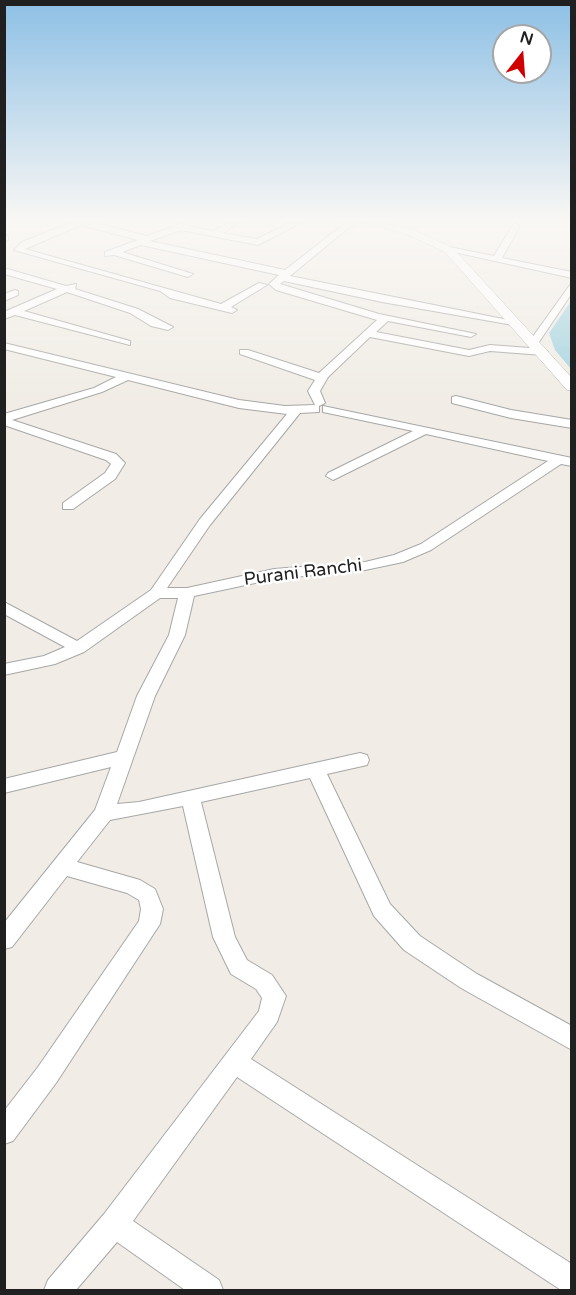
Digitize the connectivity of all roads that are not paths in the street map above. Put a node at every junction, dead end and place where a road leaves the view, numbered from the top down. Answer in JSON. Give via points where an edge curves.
{"nodes":[{"id":1,"x":49,"y":280,"type":"edge"},
{"id":2,"x":125,"y":280,"type":"edge"},
{"id":3,"x":279,"y":280,"type":"edge"},
{"id":4,"x":305,"y":280,"type":"edge"},
{"id":5,"x":476,"y":280,"type":"edge"},
{"id":6,"x":262,"y":285,"type":"dead end"},
{"id":7,"x":572,"y":285,"type":"edge"},
{"id":8,"x":75,"y":286,"type":"junction"},
{"id":9,"x":15,"y":293,"type":"dead end"},
{"id":10,"x":4,"y":298,"type":"edge"},
{"id":11,"x":16,"y":312,"type":"junction"},
{"id":12,"x":4,"y":316,"type":"edge"},
{"id":13,"x":381,"y":317,"type":"junction"},
{"id":14,"x":513,"y":322,"type":"junction"},
{"id":15,"x":168,"y":327,"type":"dead end"},
{"id":16,"x":369,"y":334,"type":"junction"},
{"id":17,"x":471,"y":334,"type":"dead end"},
{"id":18,"x":126,"y":343,"type":"dead end"},
{"id":19,"x":4,"y":346,"type":"edge"},
{"id":20,"x":538,"y":347,"type":"junction"},
{"id":21,"x":244,"y":352,"type":"dead end"},
{"id":22,"x":125,"y":377,"type":"junction"},
{"id":23,"x":322,"y":378,"type":"junction"},
{"id":24,"x":572,"y":387,"type":"edge"},
{"id":25,"x":456,"y":400,"type":"dead end"},
{"id":26,"x":320,"y":407,"type":"junction"},
{"id":27,"x":296,"y":410,"type":"junction"},
{"id":28,"x":4,"y":419,"type":"edge"},
{"id":29,"x":572,"y":424,"type":"edge"},
{"id":30,"x":425,"y":430,"type":"junction"},
{"id":31,"x":565,"y":461,"type":"edge"},
{"id":32,"x":333,"y":476,"type":"dead end"},
{"id":33,"x":68,"y":506,"type":"dead end"},
{"id":34,"x":186,"y":592,"type":"junction"},
{"id":35,"x":156,"y":593,"type":"junction"},
{"id":36,"x":4,"y":607,"type":"edge"},
{"id":37,"x":78,"y":648,"type":"junction"},
{"id":38,"x":4,"y":670,"type":"edge"},
{"id":39,"x":124,"y":757,"type":"junction"},
{"id":40,"x":360,"y":759,"type":"dead end"},
{"id":41,"x":315,"y":769,"type":"junction"},
{"id":42,"x":4,"y":786,"type":"edge"},
{"id":43,"x":190,"y":797,"type":"junction"},
{"id":44,"x":104,"y":813,"type":"junction"},
{"id":45,"x":61,"y":866,"type":"junction"},
{"id":46,"x":4,"y":940,"type":"edge"},
{"id":47,"x":572,"y":1039,"type":"edge"},
{"id":48,"x":233,"y":1061,"type":"junction"},
{"id":49,"x":4,"y":1132,"type":"edge"},
{"id":50,"x":114,"y":1224,"type":"junction"},
{"id":51,"x":572,"y":1281,"type":"edge"},
{"id":52,"x":58,"y":1290,"type":"edge"},
{"id":53,"x":209,"y":1290,"type":"edge"}],
"edges":[{"from":1,"to":8,"type":"street"},
{"from":2,"to":6,"type":"street","via":[[227,309]]},
{"from":3,"to":13,"type":"street","via":[[274,286]]},
{"from":4,"to":14,"type":"street","via":[[382,299]]},
{"from":5,"to":14,"type":"street"},
{"from":7,"to":20,"type":"street"},
{"from":8,"to":11,"type":"street"},
{"from":8,"to":15,"type":"street"},
{"from":9,"to":10,"type":"street"},
{"from":11,"to":12,"type":"street"},
{"from":11,"to":18,"type":"street"},
{"from":13,"to":16,"type":"street","via":[[382,322]]},
{"from":13,"to":17,"type":"street"},
{"from":14,"to":20,"type":"street"},
{"from":16,"to":20,"type":"street","via":[[469,353],[490,348]]},
{"from":16,"to":23,"type":"street"},
{"from":19,"to":22,"type":"street"},
{"from":20,"to":24,"type":"street"},
{"from":21,"to":23,"type":"street"},
{"from":22,"to":27,"type":"street","via":[[239,404]]},
{"from":22,"to":28,"type":"street","via":[[98,390]]},
{"from":23,"to":26,"type":"street","via":[[314,391]]},
{"from":25,"to":29,"type":"street"},
{"from":26,"to":27,"type":"street"},
{"from":26,"to":30,"type":"street"},
{"from":27,"to":35,"type":"street","via":[[205,522]]},
{"from":28,"to":33,"type":"street","via":[[111,457],[118,463],[110,476]]},
{"from":30,"to":31,"type":"street"},
{"from":30,"to":32,"type":"street"},
{"from":31,"to":34,"type":"street","name":"Purani Ranchi","via":[[426,547],[398,559],[274,574]]},
{"from":34,"to":35,"type":"street","name":"Purani Ranchi"},
{"from":34,"to":39,"type":"street","via":[[177,635],[146,696]]},
{"from":35,"to":37,"type":"street"},
{"from":36,"to":37,"type":"street"},
{"from":37,"to":38,"type":"street","via":[[49,660]]},
{"from":39,"to":42,"type":"street"},
{"from":39,"to":44,"type":"street"},
{"from":40,"to":41,"type":"street"},
{"from":41,"to":43,"type":"street"},
{"from":41,"to":47,"type":"street","via":[[382,910],[412,943],[469,981]]},
{"from":43,"to":44,"type":"street"},
{"from":43,"to":48,"type":"street","via":[[227,944],[239,967],[264,982],[274,996],[269,1015]]},
{"from":44,"to":45,"type":"street"},
{"from":45,"to":46,"type":"street"},
{"from":45,"to":49,"type":"street","via":[[133,886],[148,895],[152,909],[149,924],[48,1075]]},
{"from":48,"to":50,"type":"street"},
{"from":48,"to":51,"type":"street"},
{"from":50,"to":52,"type":"street"},
{"from":50,"to":53,"type":"street"}]}
